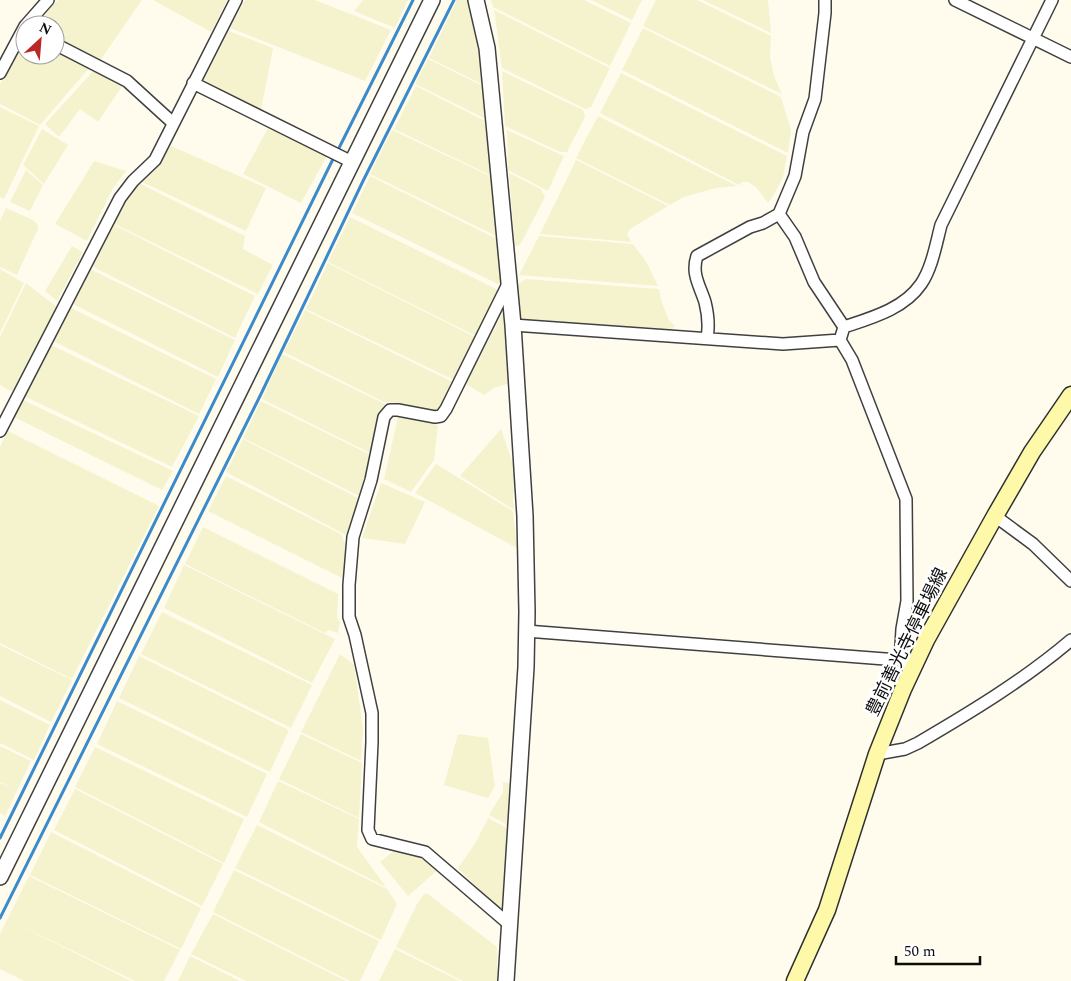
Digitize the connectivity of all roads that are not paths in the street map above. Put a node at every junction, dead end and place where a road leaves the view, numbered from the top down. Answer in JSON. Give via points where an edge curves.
{"nodes":[{"id":1,"x":48,"y":0,"type":"edge"},
{"id":2,"x":236,"y":0,"type":"edge"},
{"id":3,"x":432,"y":0,"type":"edge"},
{"id":4,"x":476,"y":0,"type":"edge"},
{"id":5,"x":825,"y":0,"type":"edge"},
{"id":6,"x":954,"y":0,"type":"edge"},
{"id":7,"x":1052,"y":0,"type":"edge"},
{"id":8,"x":35,"y":15,"type":"edge"},
{"id":9,"x":1034,"y":38,"type":"junction"},
{"id":10,"x":15,"y":45,"type":"edge"},
{"id":11,"x":65,"y":49,"type":"edge"},
{"id":12,"x":1071,"y":57,"type":"edge"},
{"id":13,"x":1,"y":70,"type":"edge"},
{"id":14,"x":193,"y":83,"type":"junction"},
{"id":15,"x":173,"y":123,"type":"junction"},
{"id":16,"x":341,"y":157,"type":"junction"},
{"id":17,"x":779,"y":214,"type":"junction"},
{"id":18,"x":508,"y":282,"type":"junction"},
{"id":19,"x":513,"y":325,"type":"junction"},
{"id":20,"x":844,"y":327,"type":"junction"},
{"id":21,"x":708,"y":338,"type":"junction"},
{"id":22,"x":840,"y":340,"type":"junction"},
{"id":23,"x":1071,"y":395,"type":"edge"},
{"id":24,"x":0,"y":431,"type":"edge"},
{"id":25,"x":995,"y":516,"type":"junction"},
{"id":26,"x":1071,"y":581,"type":"edge"},
{"id":27,"x":526,"y":630,"type":"junction"},
{"id":28,"x":1071,"y":640,"type":"edge"},
{"id":29,"x":898,"y":660,"type":"junction"},
{"id":30,"x":915,"y":664,"type":"junction"},
{"id":31,"x":878,"y":754,"type":"junction"},
{"id":32,"x":0,"y":877,"type":"edge"},
{"id":33,"x":510,"y":926,"type":"junction"},
{"id":34,"x":506,"y":981,"type":"edge"},
{"id":35,"x":795,"y":981,"type":"edge"}],
"edges":[{"from":1,"to":8,"type":"street"},
{"from":2,"to":14,"type":"street"},
{"from":3,"to":16,"type":"street"},
{"from":4,"to":18,"type":"street","via":[[487,48]]},
{"from":5,"to":17,"type":"street","via":[[814,98],[803,132],[795,176]]},
{"from":6,"to":9,"type":"street"},
{"from":7,"to":9,"type":"street"},
{"from":9,"to":12,"type":"street"},
{"from":9,"to":20,"type":"street","via":[[941,225],[932,260],[921,284],[908,298],[884,313]]},
{"from":10,"to":13,"type":"street"},
{"from":11,"to":15,"type":"street","via":[[127,81]]},
{"from":14,"to":15,"type":"street"},
{"from":14,"to":16,"type":"street"},
{"from":15,"to":24,"type":"street","via":[[155,160],[120,198]]},
{"from":16,"to":32,"type":"street"},
{"from":17,"to":20,"type":"street","via":[[795,237],[814,282]]},
{"from":17,"to":21,"type":"street","via":[[697,256],[695,278],[705,303]]},
{"from":18,"to":19,"type":"street"},
{"from":18,"to":33,"type":"street","via":[[441,416],[390,410],[384,417],[371,480],[353,537],[349,617],[372,713],[368,830],[372,839],[425,852]]},
{"from":19,"to":21,"type":"street"},
{"from":19,"to":27,"type":"street","via":[[525,516]]},
{"from":20,"to":22,"type":"street"},
{"from":21,"to":22,"type":"street","via":[[783,344]]},
{"from":22,"to":29,"type":"street","via":[[862,384],[906,499],[907,601]]},
{"from":23,"to":25,"type":"main road","name":"豊前善光寺停車場線","via":[[1032,452]]},
{"from":25,"to":26,"type":"street","via":[[1033,544]]},
{"from":25,"to":30,"type":"main road","name":"豊前善光寺停車場線"},
{"from":27,"to":29,"type":"street"},
{"from":27,"to":33,"type":"street"},
{"from":28,"to":31,"type":"street","via":[[1018,682],[918,744]]},
{"from":29,"to":30,"type":"street"},
{"from":30,"to":31,"type":"main road","name":"豊前善光寺停車場線","via":[[890,718]]},
{"from":31,"to":35,"type":"main road","name":"豊前善光寺停車場線","via":[[827,910]]},
{"from":33,"to":34,"type":"street"}]}
